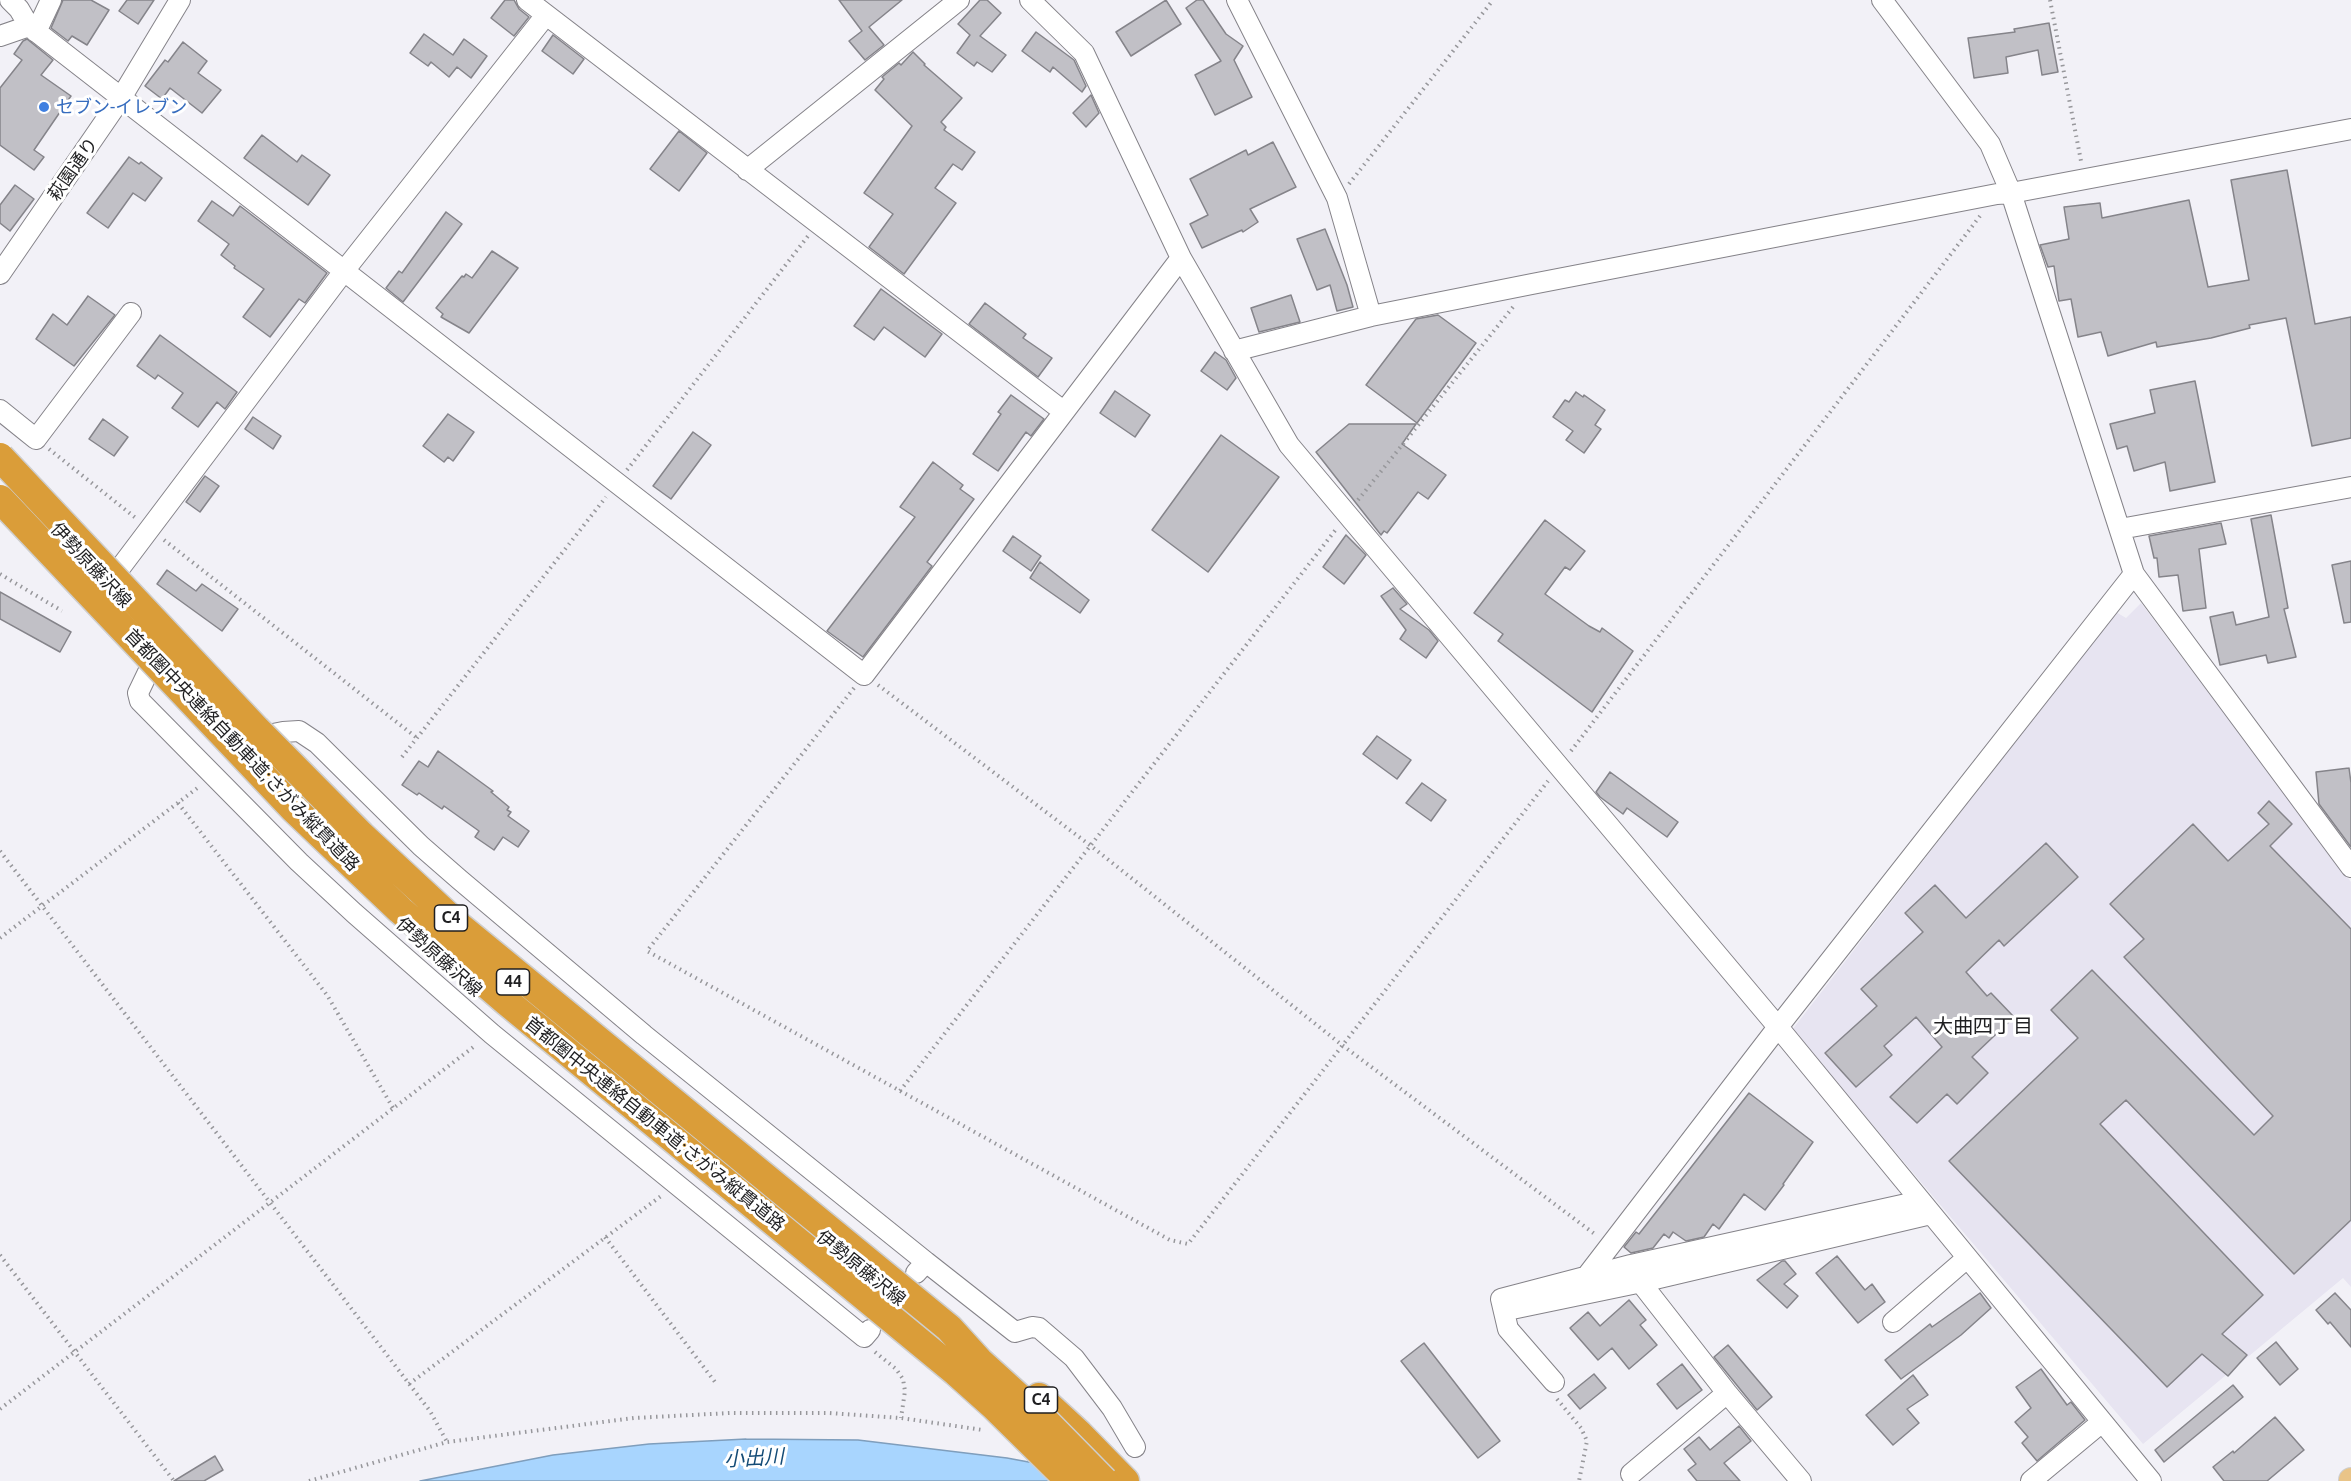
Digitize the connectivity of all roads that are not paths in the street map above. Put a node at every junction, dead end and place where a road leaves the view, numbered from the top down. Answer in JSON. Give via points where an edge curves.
{"nodes":[{"id":1,"x":10,"y":0,"type":"edge"},
{"id":2,"x":51,"y":0,"type":"edge"},
{"id":3,"x":180,"y":0,"type":"edge"},
{"id":4,"x":526,"y":0,"type":"edge"},
{"id":5,"x":959,"y":0,"type":"edge"},
{"id":6,"x":1030,"y":0,"type":"edge"},
{"id":7,"x":1237,"y":0,"type":"edge"},
{"id":8,"x":1882,"y":0,"type":"edge"},
{"id":9,"x":546,"y":15,"type":"junction"},
{"id":10,"x":33,"y":29,"type":"junction"},
{"id":11,"x":0,"y":36,"type":"edge"},
{"id":12,"x":121,"y":98,"type":"junction"},
{"id":13,"x":2351,"y":129,"type":"edge"},
{"id":14,"x":747,"y":170,"type":"junction"},
{"id":15,"x":2004,"y":194,"type":"junction"},
{"id":16,"x":1181,"y":258,"type":"junction"},
{"id":17,"x":344,"y":271,"type":"junction"},
{"id":18,"x":0,"y":274,"type":"edge"},
{"id":19,"x":131,"y":313,"type":"dead end"},
{"id":20,"x":1371,"y":316,"type":"junction"},
{"id":21,"x":1234,"y":351,"type":"junction"},
{"id":22,"x":0,"y":410,"type":"edge"},
{"id":23,"x":1063,"y":411,"type":"junction"},
{"id":24,"x":0,"y":457,"type":"edge"},
{"id":25,"x":0,"y":467,"type":"edge"},
{"id":26,"x":2351,"y":487,"type":"edge"},
{"id":27,"x":0,"y":499,"type":"edge"},
{"id":28,"x":0,"y":508,"type":"edge"},
{"id":29,"x":2120,"y":529,"type":"junction"},
{"id":30,"x":2134,"y":574,"type":"junction"},
{"id":31,"x":108,"y":584,"type":"junction"},
{"id":32,"x":150,"y":668,"type":"junction"},
{"id":33,"x":260,"y":746,"type":"junction"},
{"id":34,"x":2349,"y":860,"type":"edge"},
{"id":35,"x":1778,"y":1027,"type":"junction"},
{"id":36,"x":1925,"y":1207,"type":"junction"},
{"id":37,"x":1610,"y":1245,"type":"junction"},
{"id":38,"x":1967,"y":1258,"type":"junction"},
{"id":39,"x":1631,"y":1265,"type":"junction"},
{"id":40,"x":1586,"y":1277,"type":"junction"},
{"id":41,"x":1642,"y":1282,"type":"junction"},
{"id":42,"x":1504,"y":1311,"type":"junction"},
{"id":43,"x":1893,"y":1322,"type":"dead end"},
{"id":44,"x":949,"y":1328,"type":"junction"},
{"id":45,"x":867,"y":1334,"type":"road end"},
{"id":46,"x":1554,"y":1382,"type":"road end"},
{"id":47,"x":1727,"y":1393,"type":"junction"},
{"id":48,"x":2102,"y":1422,"type":"junction"},
{"id":49,"x":1135,"y":1447,"type":"dead end"},
{"id":50,"x":1632,"y":1474,"type":"dead end"},
{"id":51,"x":1052,"y":1481,"type":"edge"},
{"id":52,"x":1070,"y":1481,"type":"edge"},
{"id":53,"x":1104,"y":1481,"type":"edge"},
{"id":54,"x":1110,"y":1481,"type":"edge"},
{"id":55,"x":1125,"y":1481,"type":"edge"},
{"id":56,"x":1800,"y":1481,"type":"edge"},
{"id":57,"x":2031,"y":1481,"type":"edge"},
{"id":58,"x":2151,"y":1481,"type":"edge"}],
"edges":[{"from":1,"to":10,"type":"street"},
{"from":2,"to":10,"type":"street"},
{"from":3,"to":12,"type":"street","name":"萩園通り"},
{"from":4,"to":9,"type":"street"},
{"from":5,"to":14,"type":"street"},
{"from":6,"to":16,"type":"street","via":[[1084,53]]},
{"from":7,"to":20,"type":"street","via":[[1337,198]]},
{"from":8,"to":15,"type":"street","via":[[1990,144]]},
{"from":9,"to":14,"type":"street"},
{"from":9,"to":17,"type":"street"},
{"from":10,"to":11,"type":"street"},
{"from":10,"to":12,"type":"street"},
{"from":12,"to":17,"type":"street"},
{"from":12,"to":18,"type":"street","name":"萩園通り"},
{"from":13,"to":15,"type":"street"},
{"from":14,"to":23,"type":"street"},
{"from":15,"to":20,"type":"street"},
{"from":15,"to":29,"type":"street"},
{"from":16,"to":21,"type":"street"},
{"from":16,"to":23,"type":"street"},
{"from":17,"to":23,"type":"street","via":[[864,675]]},
{"from":17,"to":31,"type":"street"},
{"from":19,"to":22,"type":"street","via":[[36,440]]},
{"from":20,"to":21,"type":"street"},
{"from":21,"to":35,"type":"street","via":[[1289,445]]},
{"from":24,"to":44,"type":"highway","name":"首都圏中央連絡自動車道;さがみ縦貫道路","number":"C4","bridge":true,"via":[[256,729],[460,927]]},
{"from":25,"to":31,"type":"main road","name":"伊勢原藤沢線","number":"44"},
{"from":26,"to":29,"type":"street"},
{"from":27,"to":52,"type":"highway","name":"首都圏中央連絡自動車道;さがみ縦貫道路","number":"C4","bridge":true,"via":[[294,809],[400,910],[956,1372]]},
{"from":28,"to":32,"type":"main road","name":"伊勢原藤沢線","number":"44"},
{"from":29,"to":30,"type":"street"},
{"from":30,"to":34,"type":"street"},
{"from":30,"to":35,"type":"street"},
{"from":31,"to":33,"type":"main road","name":"伊勢原藤沢線","number":"44"},
{"from":32,"to":45,"type":"street","via":[[138,693],[140,701],[322,884],[492,1034]]},
{"from":32,"to":51,"type":"main road","name":"伊勢原藤沢線","number":"44","via":[[327,855],[480,994],[924,1358],[992,1430]]},
{"from":33,"to":49,"type":"street","via":[[273,734],[299,731],[317,743],[460,880],[921,1268],[1015,1332],[1040,1329],[1074,1358],[1112,1408]]},
{"from":33,"to":54,"type":"main road","name":"伊勢原藤沢線","number":"44","bridge":true,"via":[[342,831],[448,928],[1075,1446]]},
{"from":35,"to":36,"type":"street"},
{"from":35,"to":37,"type":"street"},
{"from":36,"to":38,"type":"street"},
{"from":36,"to":39,"type":"street"},
{"from":36,"to":41,"type":"street"},
{"from":37,"to":39,"type":"street"},
{"from":37,"to":40,"type":"street"},
{"from":38,"to":43,"type":"street"},
{"from":38,"to":48,"type":"street"},
{"from":39,"to":40,"type":"street"},
{"from":39,"to":41,"type":"street"},
{"from":40,"to":42,"type":"street","via":[[1501,1299]]},
{"from":41,"to":42,"type":"street"},
{"from":41,"to":47,"type":"street"},
{"from":42,"to":46,"type":"street","via":[[1508,1329]]},
{"from":44,"to":53,"type":"highway","number":"C4","bridge":true},
{"from":44,"to":55,"type":"highway","number":"C4","bridge":true,"via":[[1016,1377]]},
{"from":47,"to":50,"type":"street"},
{"from":47,"to":56,"type":"street"},
{"from":48,"to":57,"type":"street"},
{"from":48,"to":58,"type":"street"}]}
